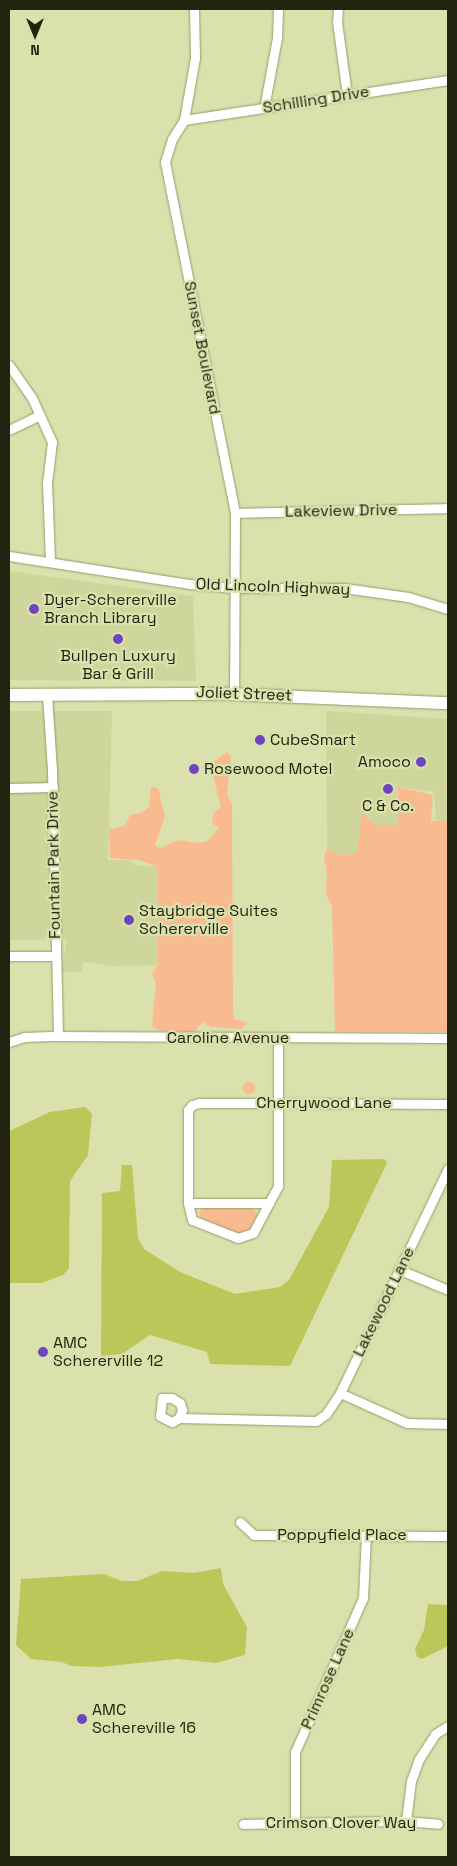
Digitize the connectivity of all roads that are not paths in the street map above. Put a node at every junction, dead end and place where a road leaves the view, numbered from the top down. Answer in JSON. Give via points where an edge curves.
{"nodes":[{"id":1,"x":194,"y":9,"type":"edge"},
{"id":2,"x":278,"y":9,"type":"edge"},
{"id":3,"x":338,"y":9,"type":"edge"},
{"id":4,"x":448,"y":80,"type":"edge"},
{"id":5,"x":347,"y":95,"type":"junction"},
{"id":6,"x":264,"y":108,"type":"junction"},
{"id":7,"x":184,"y":120,"type":"junction"},
{"id":8,"x":9,"y":365,"type":"edge"},
{"id":9,"x":40,"y":415,"type":"junction"},
{"id":10,"x":9,"y":430,"type":"edge"},
{"id":11,"x":448,"y":508,"type":"edge"},
{"id":12,"x":234,"y":513,"type":"junction"},
{"id":13,"x":9,"y":556,"type":"edge"},
{"id":14,"x":50,"y":561,"type":"junction"},
{"id":15,"x":234,"y":588,"type":"junction"},
{"id":16,"x":448,"y":608,"type":"edge"},
{"id":17,"x":47,"y":694,"type":"junction"},
{"id":18,"x":234,"y":694,"type":"junction"},
{"id":19,"x":9,"y":695,"type":"edge"},
{"id":20,"x":448,"y":703,"type":"edge"},
{"id":21,"x":53,"y":787,"type":"junction"},
{"id":22,"x":9,"y":788,"type":"edge"},
{"id":23,"x":9,"y":956,"type":"edge"},
{"id":24,"x":56,"y":956,"type":"junction"},
{"id":25,"x":58,"y":1036,"type":"junction"},
{"id":26,"x":278,"y":1038,"type":"junction"},
{"id":27,"x":448,"y":1038,"type":"edge"},
{"id":28,"x":9,"y":1042,"type":"edge"},
{"id":29,"x":278,"y":1103,"type":"junction"},
{"id":30,"x":448,"y":1104,"type":"edge"},
{"id":31,"x":448,"y":1169,"type":"edge"},
{"id":32,"x":188,"y":1202,"type":"junction"},
{"id":33,"x":269,"y":1203,"type":"junction"},
{"id":34,"x":400,"y":1270,"type":"junction"},
{"id":35,"x":448,"y":1290,"type":"edge"},
{"id":36,"x":340,"y":1393,"type":"junction"},
{"id":37,"x":179,"y":1418,"type":"dead end"},
{"id":38,"x":448,"y":1424,"type":"edge"},
{"id":39,"x":240,"y":1522,"type":"dead end"},
{"id":40,"x":366,"y":1535,"type":"junction"},
{"id":41,"x":448,"y":1536,"type":"edge"},
{"id":42,"x":448,"y":1726,"type":"edge"},
{"id":43,"x":406,"y":1821,"type":"junction"},
{"id":44,"x":243,"y":1824,"type":"dead end"},
{"id":45,"x":295,"y":1824,"type":"junction"},
{"id":46,"x":438,"y":1824,"type":"dead end"}],
"edges":[{"from":1,"to":7,"type":"street","name":"Sunset Boulevard","via":[[195,58]]},
{"from":2,"to":6,"type":"street","via":[[278,38]]},
{"from":3,"to":5,"type":"street"},
{"from":4,"to":5,"type":"street","name":"Schilling Drive"},
{"from":5,"to":6,"type":"street","name":"Schilling Drive"},
{"from":6,"to":7,"type":"street","name":"Schilling Drive"},
{"from":7,"to":12,"type":"street","name":"Sunset Boulevard","via":[[172,139],[165,162]]},
{"from":8,"to":9,"type":"street"},
{"from":9,"to":10,"type":"street"},
{"from":9,"to":14,"type":"street","via":[[52,442],[48,483]]},
{"from":11,"to":12,"type":"street","name":"Lakeview Drive"},
{"from":12,"to":15,"type":"street","name":"Sunset Boulevard"},
{"from":13,"to":14,"type":"street","name":"Old Lincoln Highway"},
{"from":14,"to":15,"type":"street","name":"Old Lincoln Highway","via":[[189,584]]},
{"from":15,"to":16,"type":"street","name":"Old Lincoln Highway","via":[[344,588],[408,597]]},
{"from":15,"to":18,"type":"street","name":"Sunset Boulevard"},
{"from":17,"to":18,"type":"main road","name":"Joliet Street"},
{"from":17,"to":19,"type":"main road","name":"Joliet Street"},
{"from":17,"to":21,"type":"street","name":"Fountain Park Drive"},
{"from":18,"to":20,"type":"main road","name":"Joliet Street"},
{"from":21,"to":22,"type":"street"},
{"from":21,"to":24,"type":"street","name":"Fountain Park Drive"},
{"from":23,"to":24,"type":"street"},
{"from":24,"to":25,"type":"street","name":"Fountain Park Drive"},
{"from":25,"to":26,"type":"street","name":"Caroline Avenue"},
{"from":25,"to":28,"type":"street","name":"Caroline Avenue","via":[[24,1037]]},
{"from":26,"to":27,"type":"street","name":"Caroline Avenue"},
{"from":26,"to":29,"type":"street"},
{"from":29,"to":30,"type":"street","name":"Cherrywood Lane"},
{"from":29,"to":32,"type":"street","name":"Cherrywood Lane","via":[[199,1103],[188,1110]]},
{"from":29,"to":33,"type":"street","via":[[278,1186]]},
{"from":31,"to":34,"type":"street","name":"Lakewood Lane"},
{"from":32,"to":33,"type":"street"},
{"from":32,"to":33,"type":"street","via":[[192,1220],[238,1238],[253,1233]]},
{"from":34,"to":35,"type":"street"},
{"from":34,"to":36,"type":"street","name":"Lakewood Lane"},
{"from":36,"to":37,"type":"street","name":"Lakewood Lane","via":[[326,1414],[316,1421]]},
{"from":36,"to":38,"type":"street","via":[[407,1423]]},
{"from":39,"to":40,"type":"street","name":"Poppyfield Place","via":[[254,1535]]},
{"from":40,"to":41,"type":"street","name":"Poppyfield Place"},
{"from":40,"to":45,"type":"street","name":"Primrose Lane","via":[[363,1598],[295,1752]]},
{"from":42,"to":43,"type":"street","via":[[435,1734],[419,1759],[411,1781]]},
{"from":43,"to":45,"type":"street","name":"Crimson Clover Way"},
{"from":43,"to":46,"type":"street","name":"Crimson Clover Way"},
{"from":44,"to":45,"type":"street","name":"Crimson Clover Way"}]}
